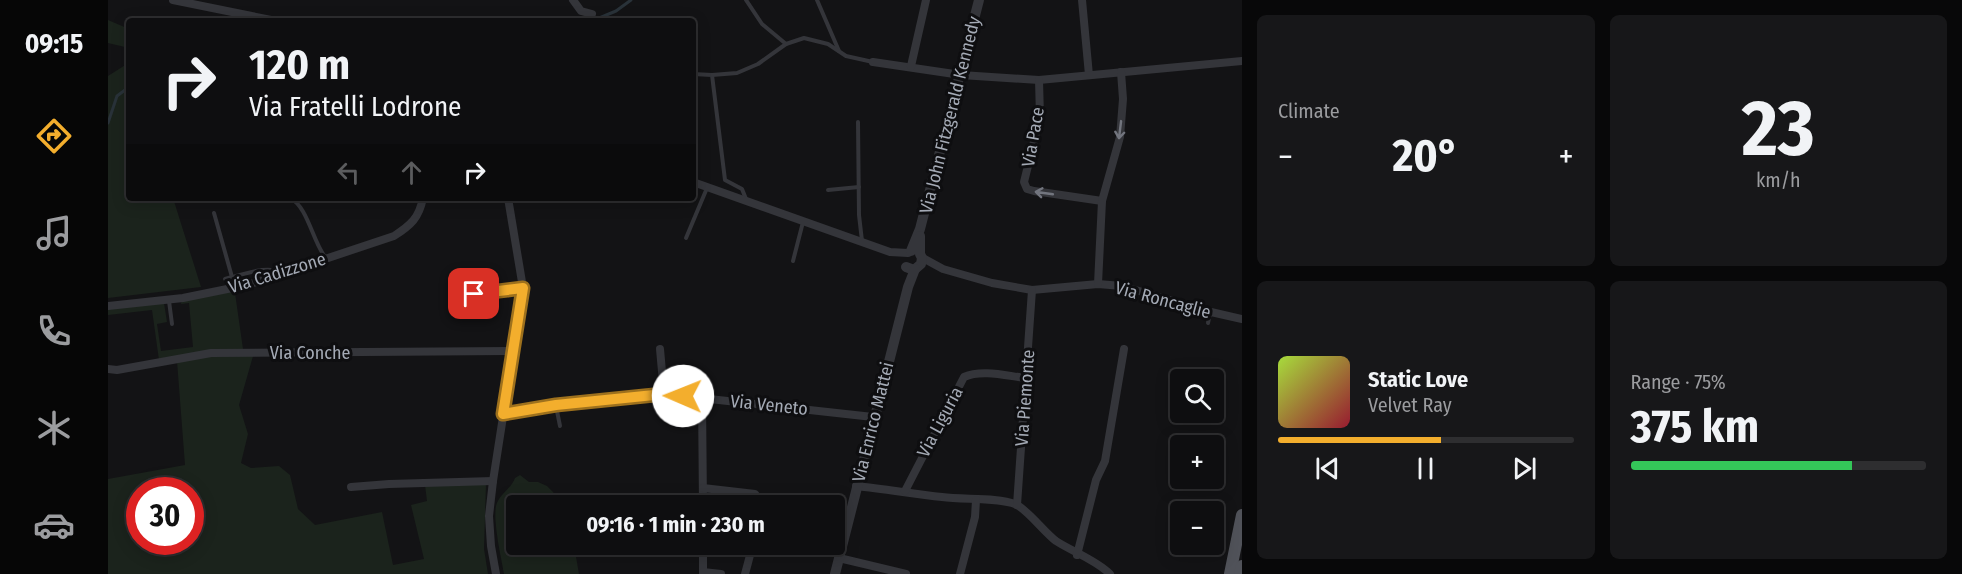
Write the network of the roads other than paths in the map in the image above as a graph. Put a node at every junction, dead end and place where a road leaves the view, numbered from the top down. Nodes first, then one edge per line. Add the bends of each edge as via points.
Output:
1 (173, 0) edge
2 (573, 0) edge
3 (746, 0) edge
4 (817, 0) edge
5 (926, 0) edge
6 (979, 0) edge
7 (1082, 0) edge
8 (592, 14) dead end
9 (233, 17) edge
10 (786, 44) junction
11 (839, 51) junction
12 (1242, 61) edge
13 (873, 62) joint
14 (911, 66) junction
15 (1121, 72) junction
16 (696, 74) edge
17 (712, 75) junction
18 (961, 75) junction
19 (1089, 75) junction
20 (1039, 80) junction
21 (858, 122) dead end
22 (696, 184) edge
23 (859, 187) junction
24 (707, 188) junction
25 (828, 190) dead end
26 (293, 201) edge
27 (421, 201) edge
28 (508, 201) edge
29 (747, 201) junction
30 (1102, 201) junction
31 (214, 213) dead end
32 (803, 221) junction
33 (686, 238) dead end
34 (862, 242) junction
35 (326, 258) junction
36 (913, 260) junction
37 (793, 261) dead end
38 (283, 272) junction
39 (232, 277) junction
40 (225, 279) dead end
41 (1098, 284) junction
42 (523, 288) junction
43 (1032, 290) junction
44 (474, 294) dead end
45 (168, 300) junction
46 (108, 306) edge
47 (1211, 312) junction
48 (1242, 319) edge
49 (1208, 323) dead end
50 (172, 324) dead end
51 (660, 349) dead end
52 (1124, 349) dead end
53 (514, 351) junction
54 (108, 369) edge
55 (1026, 378) junction
56 (664, 394) junction
57 (702, 398) junction
58 (556, 405) junction
59 (503, 414) junction
60 (873, 417) junction
61 (560, 426) dead end
62 (493, 481) junction
63 (856, 486) junction
64 (351, 488) dead end
65 (703, 488) junction
66 (905, 491) junction
67 (703, 495) edge
68 (756, 495) edge
69 (976, 500) junction
70 (1017, 505) junction
71 (1242, 515) edge
72 (703, 555) edge
73 (750, 555) edge
74 (1077, 555) junction
75 (839, 558) junction
76 (1242, 566) edge
77 (704, 573) edge
78 (496, 574) edge
79 (721, 574) edge
80 (745, 574) edge
81 (834, 574) edge
82 (906, 574) edge
83 (960, 574) edge
84 (1110, 574) edge
85 (1230, 574) edge
86 (1240, 574) edge

1 - 9 street
2 - 8 street via 581,11
3 - 10 lane via 762,24
4 - 11 lane
5 - 14 street
6 - 18 street, Via John Fitzgerald Kennedy
7 - 19 street
10 - 11 lane via 804,38
10 - 17 lane via 737,73
11 - 13 lane
12 - 15 street
13 - 14 street
14 - 18 street
15 - 19 street
15 -> 30 street via 1120,137
16 - 17 lane
17 - 29 lane via 725,180 742,189
18 - 20 street
18 - 36 street, Via John Fitzgerald Kennedy
19 - 20 street
30 -> 20 street, Via Pace via 1027,189 1024,182 1040,117
21 - 23 lane
22 - 24 street
23 - 25 lane
23 - 34 lane
24 - 29 street
24 - 33 lane
26 - 35 lane via 302,209
27 - 35 street, Via Cadizzone via 417,217 394,236
28 - 42 street
29 - 32 street
30 - 41 street
31 - 39 lane
32 - 34 street
32 - 37 lane
34 - 36 street
35 - 38 street, Via Cadizzone
36 - 43 street, Via Roncaglie
36 - 60 street, Via Enrico Mattei
38 - 39 lane via 257,270
38 - 45 street, Via Cadizzone via 247,285
39 - 40 lane
41 - 43 street, Via Roncaglie
41 - 47 street, Via Roncaglie via 1122,286
42 - 44 street
42 - 53 street
43 - 55 street, Via Piemonte
45 - 46 street, Via Cadizzone
45 - 50 lane
47 - 48 street, Via Roncaglie
47 - 49 lane
51 - 56 street
52 - 74 street via 1105,461 1094,480
53 - 54 street, Via Conche via 211,353
53 - 59 street
55 - 66 street, Via Liguria via 981,373 964,377
55 - 70 street, Via Piemonte
56 - 57 street, Via Veneto
56 - 58 street, Via Veneto
57 - 60 street, Via Veneto
57 - 65 street
58 - 59 street, Via Veneto
58 - 61 lane
59 - 62 street
60 - 63 street, Via Enrico Mattei
62 - 64 street
62 - 78 street via 489,516
63 - 66 street
63 - 75 street, Via Enrico Mattei
65 - 67 street
65 - 68 street
66 - 69 street
69 - 70 street
69 - 83 street
70 - 74 street
71 - 85 main road
72 - 77 street
73 - 80 street
74 - 84 street via 1090,559
75 - 81 street, Via Enrico Mattei
75 - 82 street
76 - 86 main road
77 - 79 street

